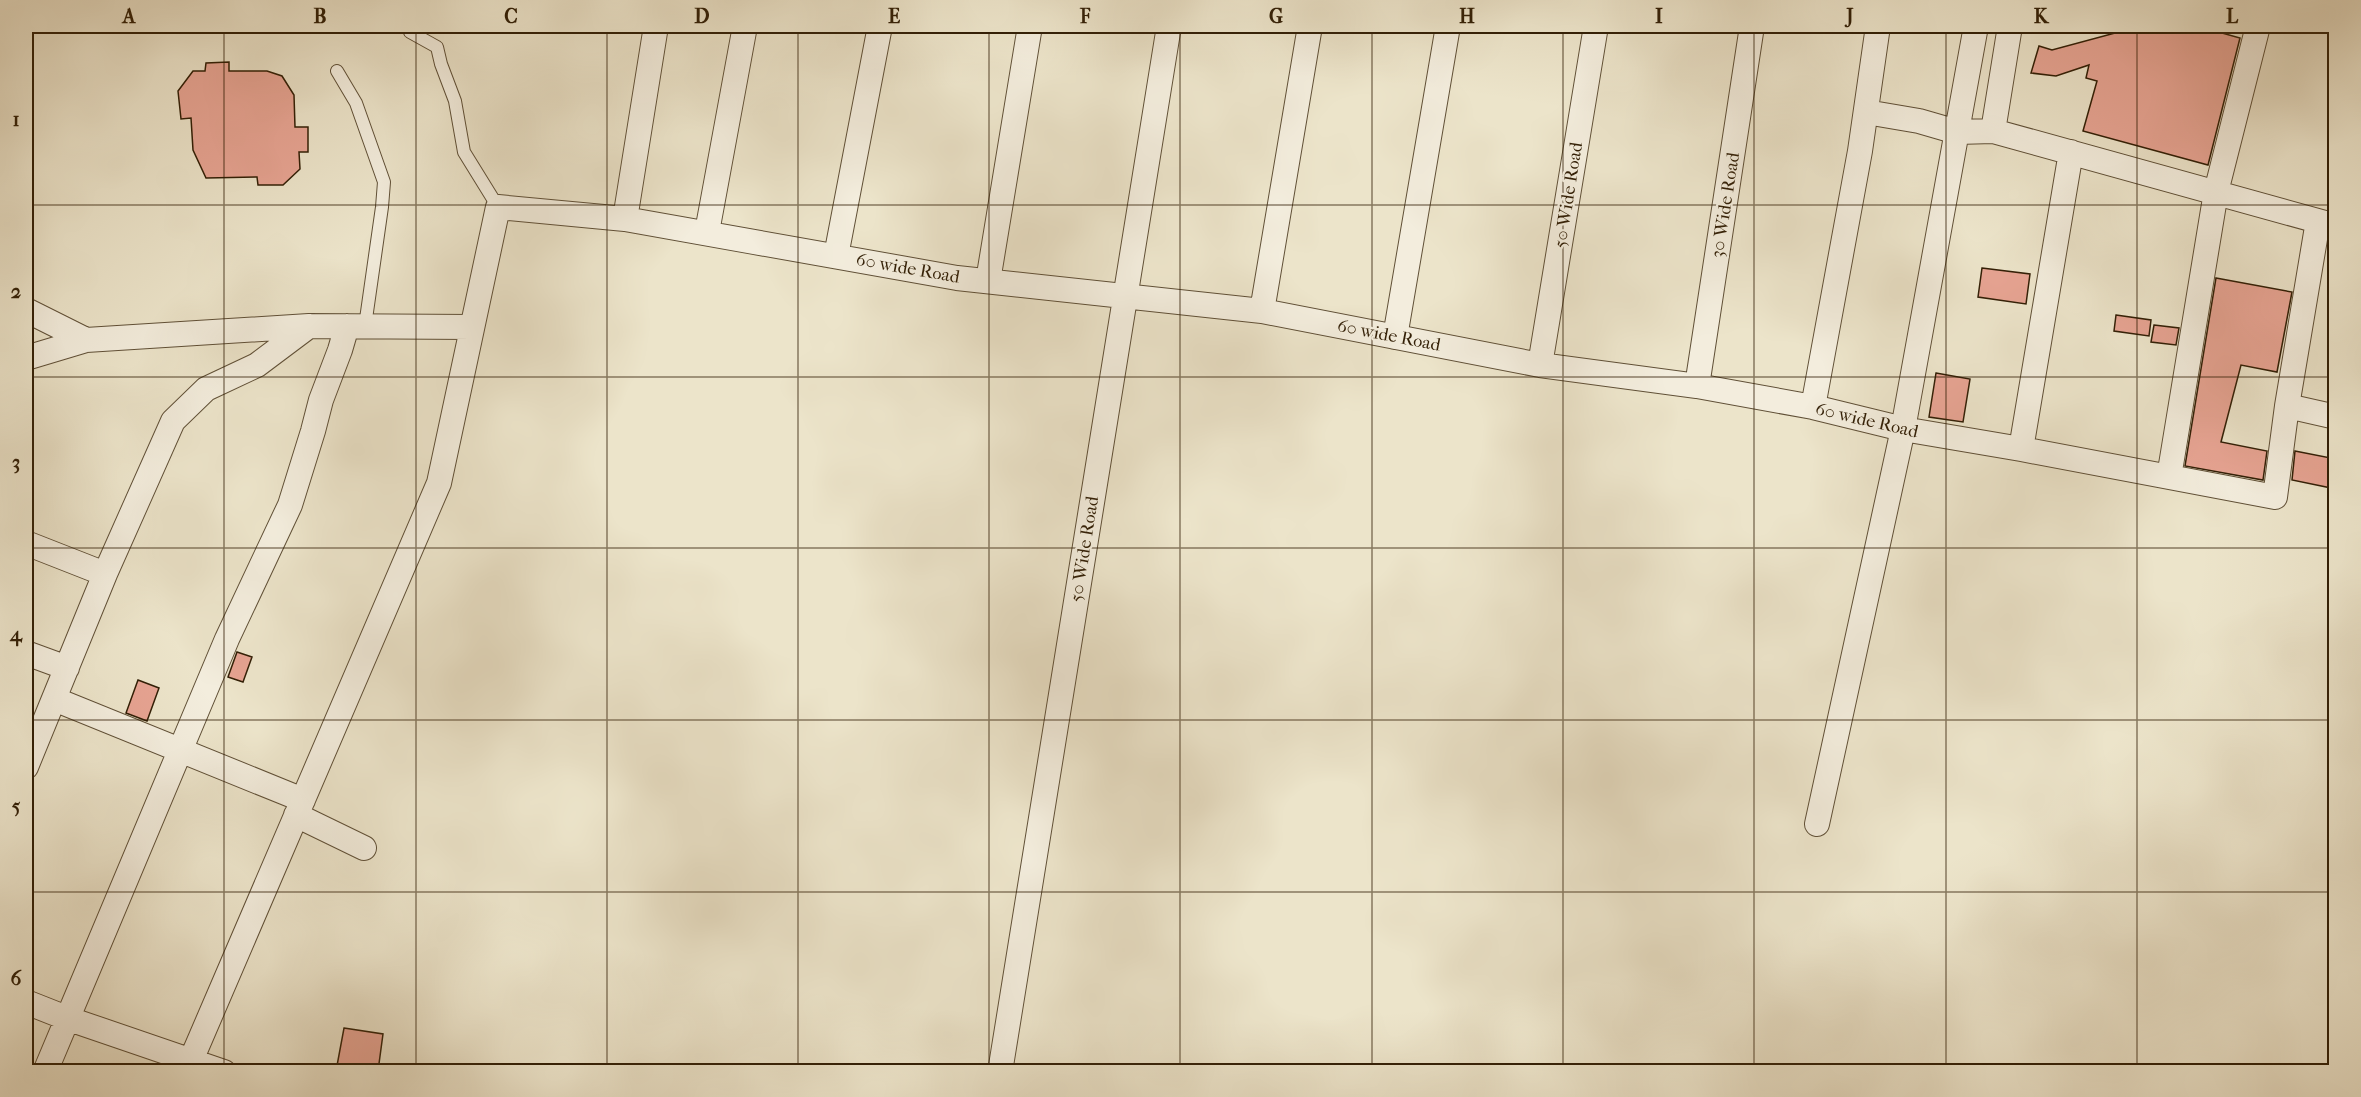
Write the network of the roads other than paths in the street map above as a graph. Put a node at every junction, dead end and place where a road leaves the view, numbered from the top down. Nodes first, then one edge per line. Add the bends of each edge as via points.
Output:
1 (656, 26) edge
2 (745, 26) edge
3 (880, 26) edge
4 (1030, 26) edge
5 (1169, 26) edge
6 (1310, 26) edge
7 (1448, 26) edge
8 (1596, 26) edge
9 (1752, 26) edge
10 (1878, 26) edge
11 (1976, 26) edge
12 (2010, 26) edge
13 (2258, 26) edge
14 (410, 33) dead end
15 (337, 70) dead end
16 (1866, 112) junction
17 (1993, 131) junction
18 (1958, 132) junction
19 (2071, 153) junction
20 (2216, 192) junction
21 (498, 207) junction
22 (625, 219) junction
23 (2327, 224) edge
24 (707, 232) junction
25 (836, 256) junction
26 (988, 281) junction
27 (1125, 295) junction
28 (26, 310) edge
29 (1263, 311) junction
30 (309, 326) junction
31 (356, 326) junction
32 (472, 327) junction
33 (1395, 337) junction
34 (86, 340) junction
35 (26, 357) edge
36 (1540, 365) junction
37 (1697, 386) junction
38 (2287, 406) junction
39 (1813, 407) junction
40 (2336, 417) edge
41 (1903, 429) junction
42 (2021, 449) junction
43 (2169, 477) junction
44 (26, 543) edge
45 (105, 574) junction
46 (26, 652) edge
47 (67, 668) junction
48 (54, 699) junction
49 (180, 749) junction
50 (26, 768) edge
51 (299, 807) junction
52 (1817, 824) dead end
53 (364, 848) dead end
54 (26, 1002) edge
55 (69, 1019) junction
56 (188, 1066) edge
57 (45, 1071) edge
58 (224, 1071) edge
59 (1000, 1071) edge

1 - 22 street
2 - 24 street
3 - 25 street
4 - 26 street
5 - 27 street, 50 Wide Road
6 - 29 street
7 - 33 street
8 - 36 street, 50 Wide Road
9 - 37 street, 30 Wide Road
10 - 16 street
11 - 18 street
12 - 17 street
13 - 20 street
14 - 21 lane via 437,47 455,101 464,153
15 - 31 lane via 356,103 384,182
16 - 18 street
16 - 39 street
17 - 18 street
17 - 19 street
18 - 41 street
19 - 20 street
19 - 42 street
20 - 23 street
20 - 43 street
21 - 22 street, 60 wide Road
21 - 32 street
22 - 24 street, 60 wide Road
23 - 38 street
24 - 25 street, 60 wide Road
25 - 26 street, 60 wide Road
26 - 27 street, 60 wide Road
27 - 29 street, 60 wide Road
27 - 59 street, 50 Wide Road
28 - 34 street
29 - 33 street, 60 wide Road
30 - 31 street
30 - 34 street
30 - 45 street via 257,365 206,390 172,421
31 - 32 street
31 - 49 street via 340,351 321,400 290,504
32 - 51 street via 439,483
33 - 36 street, 60 wide Road
34 - 35 street
36 - 37 street, 60 wide Road
37 - 39 street, 60 wide Road
38 - 40 street
38 - 43 street, 60 wide Road via 2275,497
39 - 41 street, 60 wide Road
41 - 42 street, 60 wide Road
41 - 52 street
42 - 43 street, 60 wide Road
44 - 45 street
45 - 47 street
46 - 47 street
47 - 48 street
48 - 49 street
48 - 50 street
49 - 51 street
49 - 55 street
51 - 53 street
51 - 56 street
54 - 55 street
55 - 56 street
55 - 57 street
56 - 58 street

